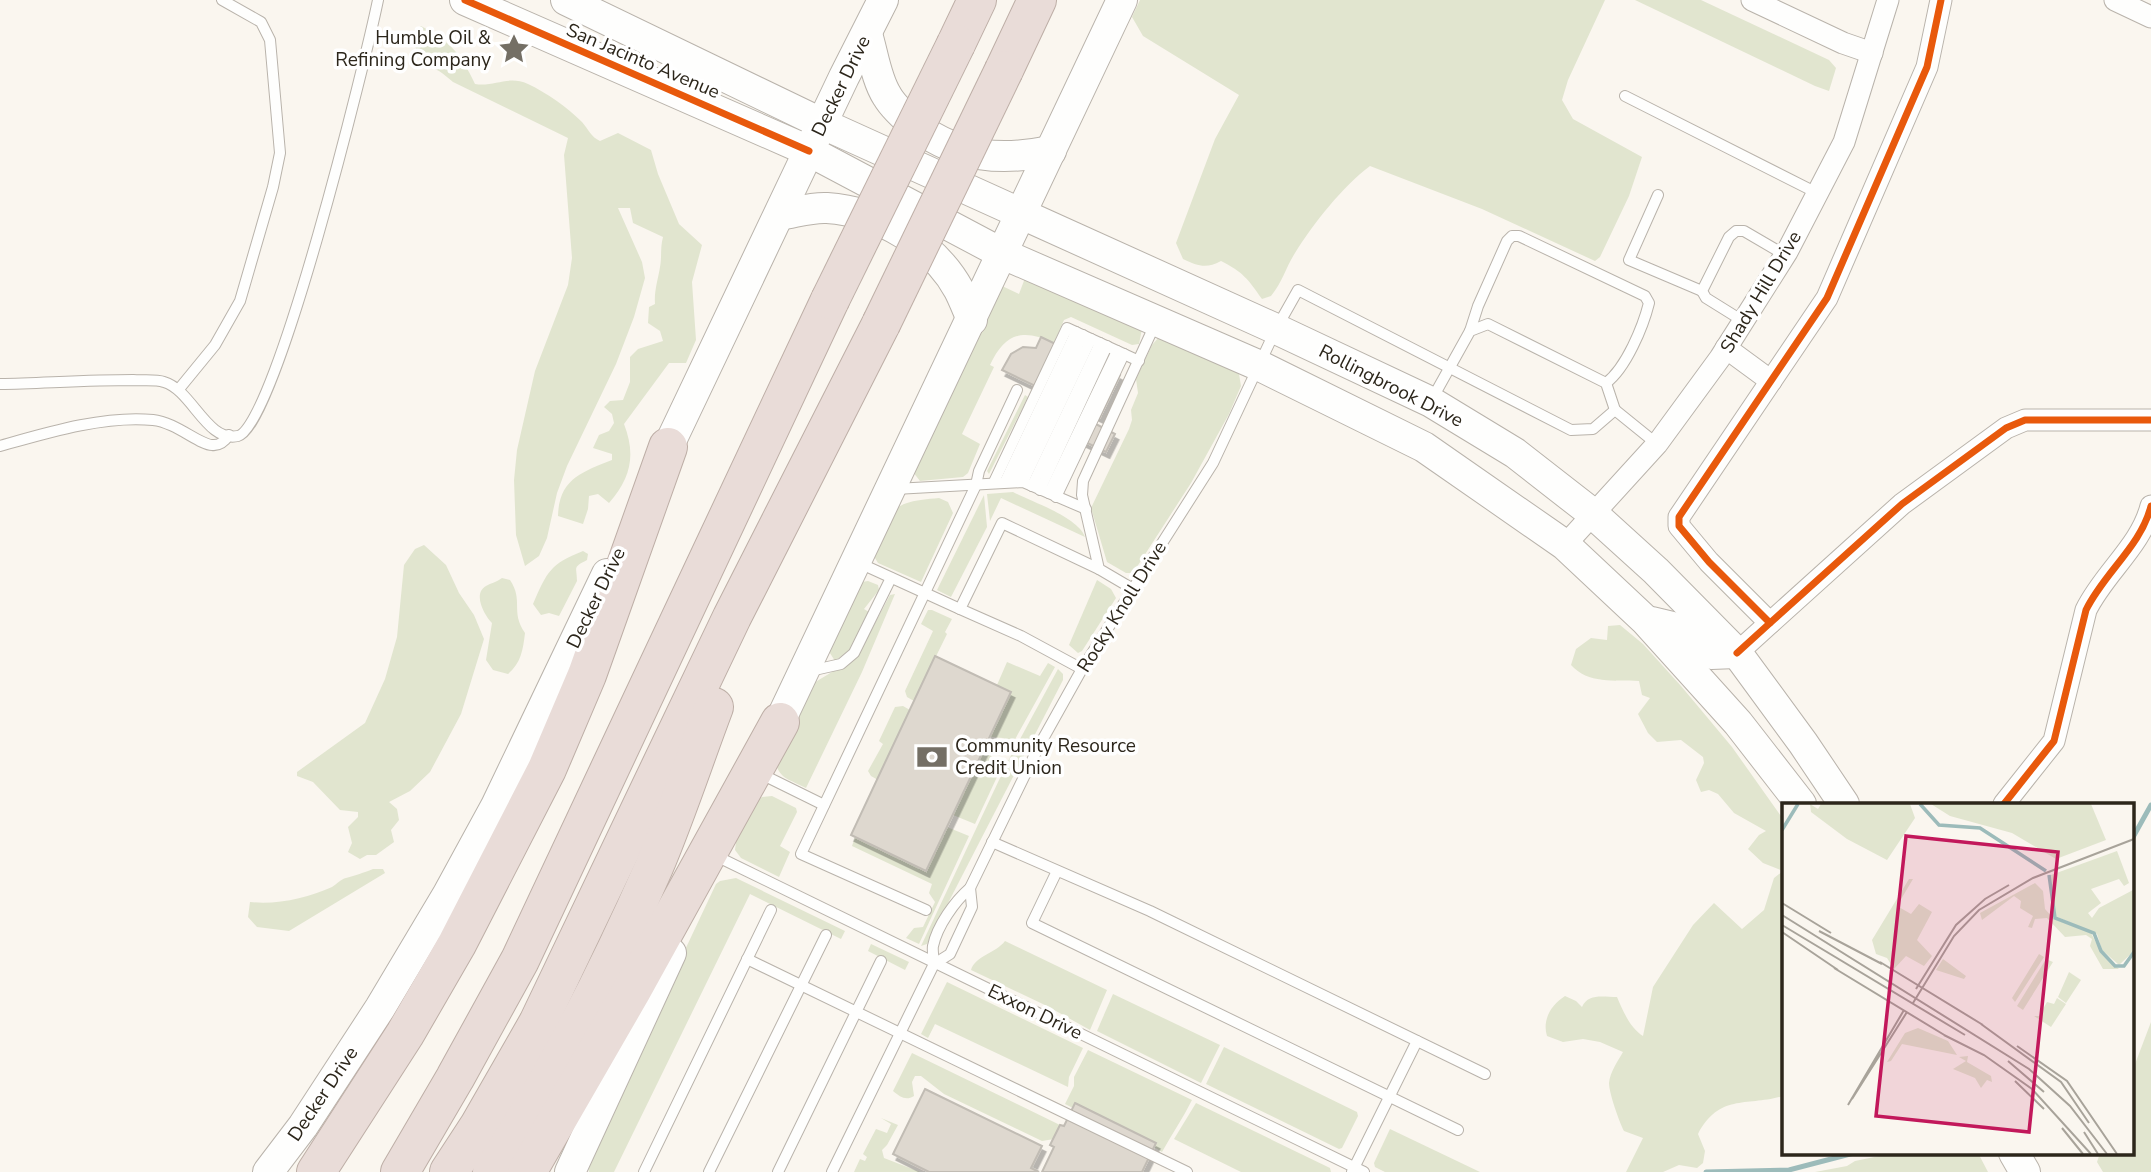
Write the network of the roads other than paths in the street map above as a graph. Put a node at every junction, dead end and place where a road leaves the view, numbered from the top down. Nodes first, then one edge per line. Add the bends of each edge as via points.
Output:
1 (222, 0) edge
2 (377, 0) edge
3 (465, 0) edge
4 (566, 0) edge
5 (883, 0) edge
6 (976, 0) edge
7 (1037, 0) edge
8 (1122, 0) edge
9 (1752, 0) edge
10 (1888, 0) edge
11 (1941, 0) edge
12 (2115, 0) edge
13 (2151, 17) edge
14 (867, 34) junction
15 (1872, 53) junction
16 (1625, 96) dead end
17 (823, 124) junction
18 (809, 151) junction
19 (1051, 151) junction
20 (1818, 194) junction
21 (1658, 195) dead end
22 (1022, 214) junction
23 (779, 215) junction
24 (1003, 254) junction
25 (1785, 255) junction
26 (1702, 290) junction
27 (972, 320) junction
28 (1743, 321) junction
29 (1156, 322) junction
30 (1276, 329) junction
31 (1470, 331) junction
32 (1100, 343) junction
33 (1727, 348) junction
34 (1139, 361) junction
35 (1260, 366) junction
36 (1449, 367) junction
37 (1771, 381) junction
38 (1606, 383) junction
39 (0, 384) edge
40 (178, 389) junction
41 (1017, 390) dead end
42 (1431, 402) junction
43 (1615, 410) junction
44 (2151, 419) edge
45 (229, 435) junction
46 (1657, 444) junction
47 (0, 446) edge
48 (668, 447) junction
49 (976, 485) junction
50 (1027, 487) junction
51 (891, 489) junction
52 (2151, 506) edge
53 (1086, 509) junction
54 (1592, 513) junction
55 (1565, 545) junction
56 (857, 562) junction
57 (1099, 569) junction
58 (891, 578) junction
59 (1133, 589) junction
60 (925, 594) junction
61 (960, 610) junction
62 (732, 617) junction
63 (1645, 620) junction
64 (1770, 623) junction
65 (1737, 653) junction
66 (1082, 669) junction
67 (804, 672) junction
68 (780, 722) junction
69 (756, 771) junction
70 (1800, 803) edge
71 (1843, 803) edge
72 (2005, 803) edge
73 (824, 805) junction
74 (992, 842) junction
75 (716, 856) junction
76 (1057, 871) junction
77 (970, 888) junction
78 (771, 910) dead end
79 (926, 910) dead end
80 (826, 935) dead end
81 (747, 959) junction
82 (520, 960) junction
83 (881, 961) dead end
84 (934, 964) junction
85 (802, 985) junction
86 (856, 1012) junction
87 (900, 1034) junction
88 (1417, 1041) junction
89 (1485, 1074) dead end
90 (1390, 1096) junction
91 (1458, 1130) dead end
92 (2015, 1154) edge
93 (1357, 1170) edge
94 (268, 1172) edge
95 (316, 1172) edge
96 (374, 1172) edge
97 (400, 1172) edge
98 (449, 1172) edge
99 (492, 1172) edge
100 (527, 1172) edge
101 (570, 1172) edge
102 (644, 1172) edge
103 (709, 1172) edge
104 (778, 1172) edge
105 (832, 1172) edge
106 (1187, 1172) edge
107 (2025, 1172) edge

1 - 40 lane via 261,22 270,40 280,153 240,301 215,345
2 - 45 lane via 299,303 252,424 245,432
3 - 18 main road, San Jacinto Avenue
4 - 17 main road, San Jacinto Avenue
5 - 14 main road, Decker Drive
6 - 82 highway, bridge
7 - 62 highway, bridge via 881,324
8 - 19 main road
9 - 15 street
10 - 15 street, Shady Hill Drive
11 - 37 street via 1927,67 1829,293
12 - 13 street
14 - 17 main road, Decker Drive
14 - 19 main road via 886,96 932,137 990,157
15 - 20 street, Shady Hill Drive via 1844,142
16 - 20 lane
17 - 18 main road, Decker Drive
17 - 22 main road, Rollingbrook Drive
18 - 23 main road, Decker Drive
18 - 24 main road, Rollingbrook Drive
19 - 22 main road
20 - 25 street, Shady Hill Drive
21 - 26 lane via 1629,260
22 - 24 main road
22 - 30 main road, Rollingbrook Drive
23 - 27 main road via 824,208 881,221 928,251 959,289
23 - 48 main road, Decker Drive
24 - 27 main road
24 - 29 main road, Rollingbrook Drive
25 - 26 lane via 1744,231 1736,231
25 - 28 street, Shady Hill Drive
26 - 28 lane via 1706,298
27 - 51 main road
28 - 33 street, Shady Hill Drive
29 - 34 lane
29 - 35 main road, Rollingbrook Drive
30 - 35 lane, Rocky Knoll Drive
30 - 36 lane, Rocky Knoll Drive via 1298,290
30 - 42 main road, Rollingbrook Drive
31 - 36 lane
31 - 38 lane via 1488,324
31 - 38 lane via 1507,241 1519,236 1644,296 1649,303 1618,374
32 - 34 lane
32 - 50 lane
32 - 50 lane
32 - 50 lane
32 - 50 lane
33 - 37 street
33 - 46 street, Shady Hill Drive
34 - 53 lane via 1083,481
35 - 55 main road, Rollingbrook Drive via 1424,447
35 - 59 lane, Rocky Knoll Drive via 1213,463
36 - 42 lane
36 - 43 lane via 1571,430 1593,429
37 - 64 street via 1679,517 1679,526 1709,562
38 - 43 lane
39 - 40 lane via 163,381
40 - 45 lane via 218,433
41 - 49 lane
42 - 54 main road, Rollingbrook Drive via 1515,453
43 - 46 lane
44 - 64 street via 2025,420 2006,428 1902,504
45 - 47 lane via 215,446 165,422 106,422
46 - 54 street, Shady Hill Drive
48 - 94 main road, Decker Drive via 496,806 448,894 380,1009
48 - 95 highway via 587,675 547,769 457,944
49 - 50 lane
49 - 51 lane
49 - 60 lane
50 - 53 lane
51 - 56 main road
52 - 72 street via 2144,528 2086,610 2054,741
53 - 57 lane
54 - 55 street, Shady Hill Drive
54 - 65 main road, Rollingbrook Drive
55 - 63 main road, Rollingbrook Drive
56 - 58 lane
56 - 67 main road
57 - 59 lane
57 - 61 lane via 1002,523
58 - 60 lane
58 - 67 lane via 854,653 841,664
59 - 66 lane, Rocky Knoll Drive
60 - 61 lane
60 - 73 lane
61 - 66 lane
62 - 98 highway via 538,1023
62 - 99 highway via 726,675 654,866 588,1006
63 - 65 main road via 1677,628 1711,654
63 - 70 main road, Rollingbrook Drive via 1738,723
64 - 65 street
65 - 71 main road, Rollingbrook Drive
66 - 74 lane, Rocky Knoll Drive
67 - 68 main road
68 - 69 main road
68 - 100 highway
69 - 73 lane
69 - 75 main road
73 - 79 lane via 801,854
74 - 76 lane
74 - 77 lane, Rocky Knoll Drive
75 - 84 lane, Exxon Drive
75 - 101 main road
76 - 88 lane via 1150,911
76 - 90 lane via 1032,923
77 - 84 lane, Rocky Knoll Drive via 955,901 945,920 933,947
77 - 84 lane, Rocky Knoll Drive via 972,906 950,954
78 - 81 lane
80 - 85 lane
81 - 85 lane
81 - 102 lane
82 - 96 highway via 426,1105
82 - 97 highway
83 - 86 lane
84 - 87 lane
84 - 93 lane, Exxon Drive
85 - 86 lane
85 - 103 lane
86 - 87 lane
86 - 104 lane
87 - 105 lane
87 - 106 lane
88 - 89 lane
88 - 90 lane
90 - 91 lane
90 - 93 lane
92 - 107 main road

